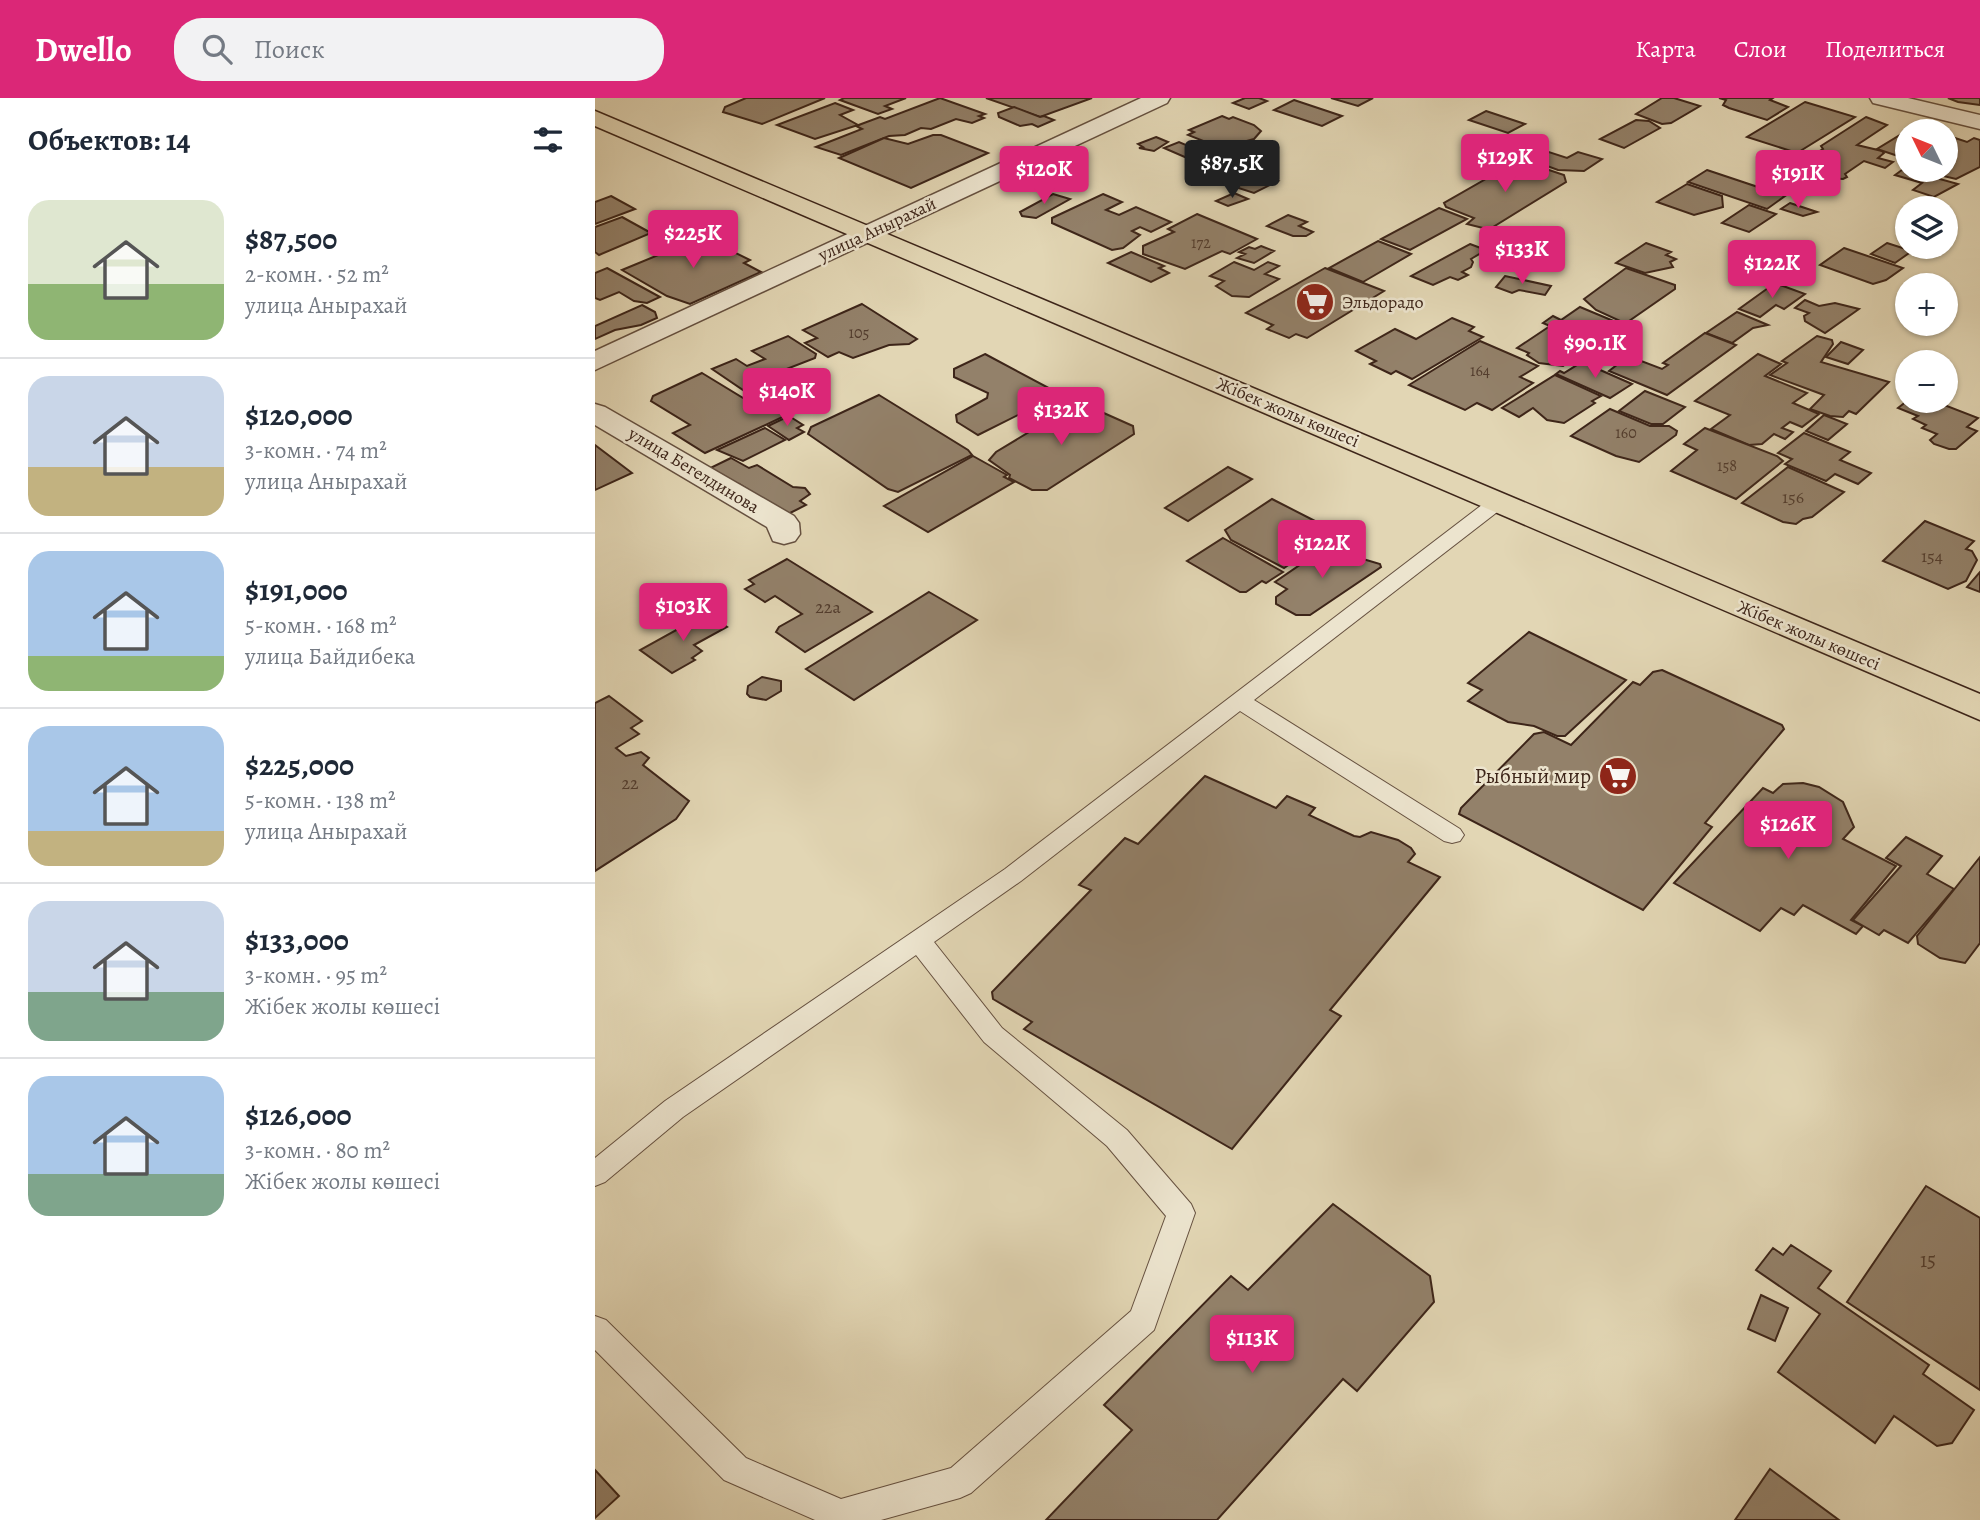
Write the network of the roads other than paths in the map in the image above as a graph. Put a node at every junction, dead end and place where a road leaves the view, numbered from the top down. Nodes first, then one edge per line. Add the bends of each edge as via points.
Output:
1 (1159, 98) edge
2 (1881, 98) edge
3 (595, 118) edge
4 (1980, 122) edge
5 (869, 233) junction
6 (595, 362) edge
7 (595, 412) edge
8 (1498, 502) junction
9 (784, 534) dead end
10 (1238, 699) junction
11 (1980, 708) edge
12 (1452, 835) dead end
13 (919, 941) junction
14 (595, 1174) edge
15 (595, 1330) edge

1 - 5 street, улица Анырахай
2 - 4 street
3 - 5 highway, Жібек жолы көшесі
5 - 6 street, улица Анырахай
5 - 8 highway, Жібек жолы көшесі
7 - 9 street, улица Бегелдинова via 783,523
8 - 10 lane
8 - 11 highway, Жібек жолы көшесі
10 - 12 lane
10 - 13 lane via 1013,875
13 - 14 lane via 674,1109
13 - 15 lane via 993,1035 1118,1139 1181,1213 1143,1320 960,1482 841,1515 735,1469

